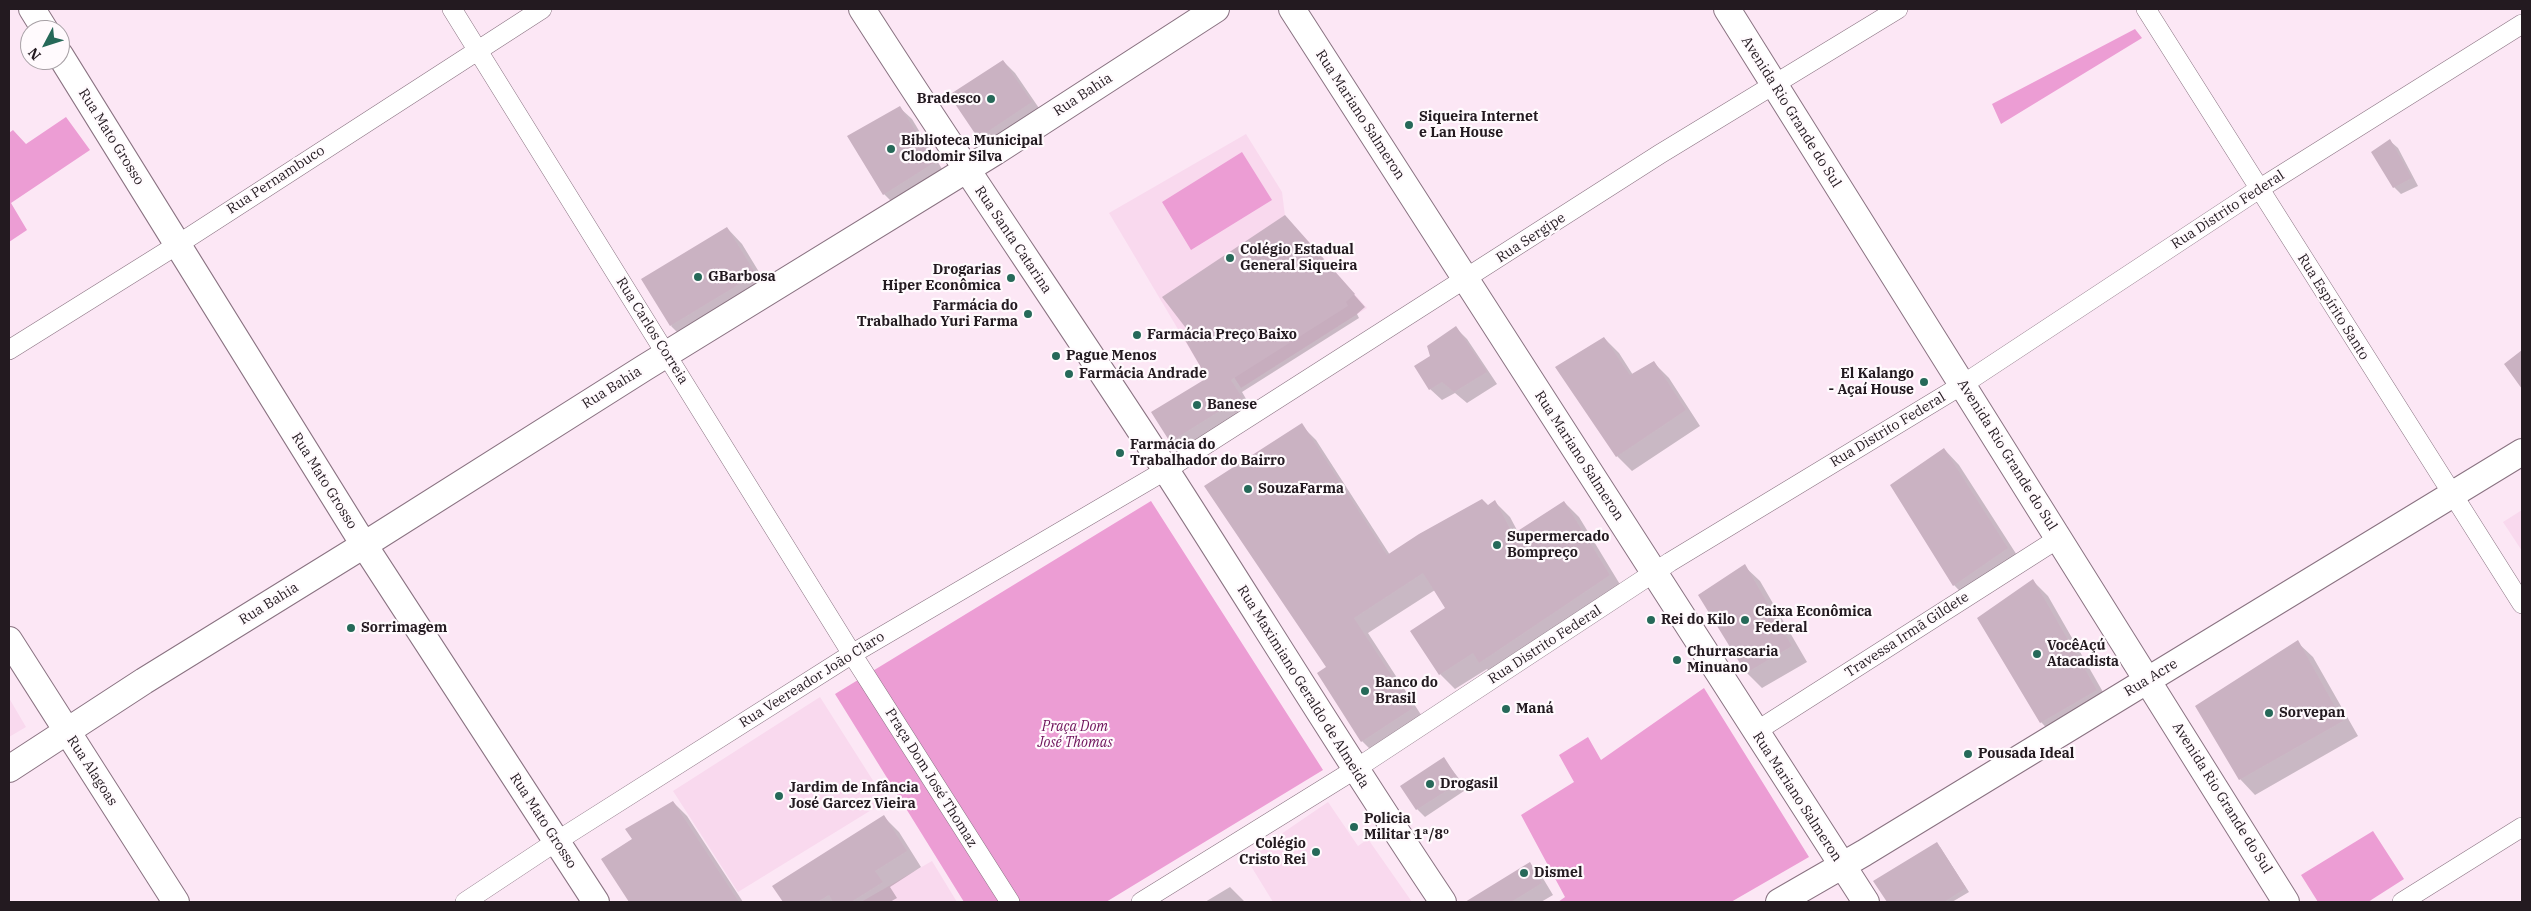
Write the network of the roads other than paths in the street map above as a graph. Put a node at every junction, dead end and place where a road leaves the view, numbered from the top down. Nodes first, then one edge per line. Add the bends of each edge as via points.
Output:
1 (32, 9) edge
2 (452, 9) edge
3 (542, 9) edge
4 (862, 9) edge
5 (1216, 9) edge
6 (1292, 9) edge
7 (1727, 9) edge
8 (1898, 9) edge
9 (2146, 9) edge
10 (39, 20) edge
11 (2522, 24) edge
12 (478, 48) junction
13 (69, 70) edge
14 (1774, 85) junction
15 (966, 170) junction
16 (2259, 189) junction
17 (177, 245) junction
18 (1467, 280) junction
19 (9, 350) edge
20 (666, 354) junction
21 (1962, 385) junction
22 (2522, 452) edge
23 (1166, 470) junction
24 (2452, 495) junction
25 (2059, 538) junction
26 (364, 546) junction
27 (1654, 573) junction
28 (2522, 604) edge
29 (9, 640) edge
30 (852, 654) junction
31 (2147, 681) junction
32 (1755, 732) junction
33 (67, 733) junction
34 (9, 769) edge
35 (1354, 770) junction
36 (2522, 827) edge
37 (557, 841) junction
38 (1842, 866) junction
39 (171, 901) edge
40 (465, 902) edge
41 (596, 902) edge
42 (1010, 902) edge
43 (1141, 902) edge
44 (1443, 902) edge
45 (1778, 902) edge
46 (1866, 902) edge
47 (2286, 902) edge
48 (2402, 902) edge

1 - 10 main road
2 - 12 street, Rua Carlos Correia
3 - 12 street, Rua Pernambuco
4 - 15 main road, Rua Santa Catarina
5 - 15 main road, Rua Bahia
6 - 18 main road, Rua Mariano Salmeron
7 - 14 main road, Avenida Rio Grande do Sul
8 - 14 street, Rua Sergipe
9 - 16 street, Rua Espírito Santo
11 - 16 street, Rua Distrito Federal
12 - 17 street, Rua Pernambuco
12 - 20 street, Rua Carlos Correia
13 - 17 main road, Rua Mato Grosso
14 - 18 street, Rua Sergipe via 1660,154
14 - 21 main road, Avenida Rio Grande do Sul
15 - 20 main road, Rua Bahia
15 - 23 main road, Rua Santa Catarina
16 - 21 street, Rua Distrito Federal
16 - 24 street, Rua Espírito Santo
17 - 19 street, Rua Pernambuco
17 - 26 main road, Rua Mato Grosso
18 - 23 street, Rua Sergipe
18 - 27 main road, Rua Mariano Salmeron
20 - 26 main road, Rua Bahia
20 - 30 street, Rua Carlos Correia
21 - 25 main road, Avenida Rio Grande do Sul
21 - 27 street, Rua Distrito Federal
22 - 24 main road, Rua Acre
23 - 30 street, Rua Veereador João Claro
23 - 35 main road, Rua Maximiano Geraldo de Almeida
24 - 28 street, Rua Espírito Santo
24 - 31 main road, Rua Acre
25 - 31 main road, Avenida Rio Grande do Sul
25 - 32 street, Travessa Irmã Gildete
26 - 33 main road, Rua Bahia via 144,681
26 - 37 main road, Rua Mato Grosso
27 - 32 main road, Rua Mariano Salmeron
27 - 35 street, Rua Distrito Federal
29 - 33 main road, Rua Alagoas
30 - 37 street, Rua Veereador João Claro
30 - 42 street, Praça Dom José Thomaz
31 - 38 main road, Rua Acre
31 - 47 main road, Avenida Rio Grande do Sul
32 - 38 main road, Rua Mariano Salmeron
33 - 34 main road, Rua Bahia
33 - 39 main road, Rua Alagoas
35 - 43 street, Rua Distrito Federal
35 - 44 main road, Rua Maximiano Geraldo de Almeida
36 - 48 street
37 - 40 street, Rua Veereador João Claro
37 - 41 main road, Rua Mato Grosso
38 - 45 main road, Rua Acre
38 - 46 main road, Rua Mariano Salmeron

